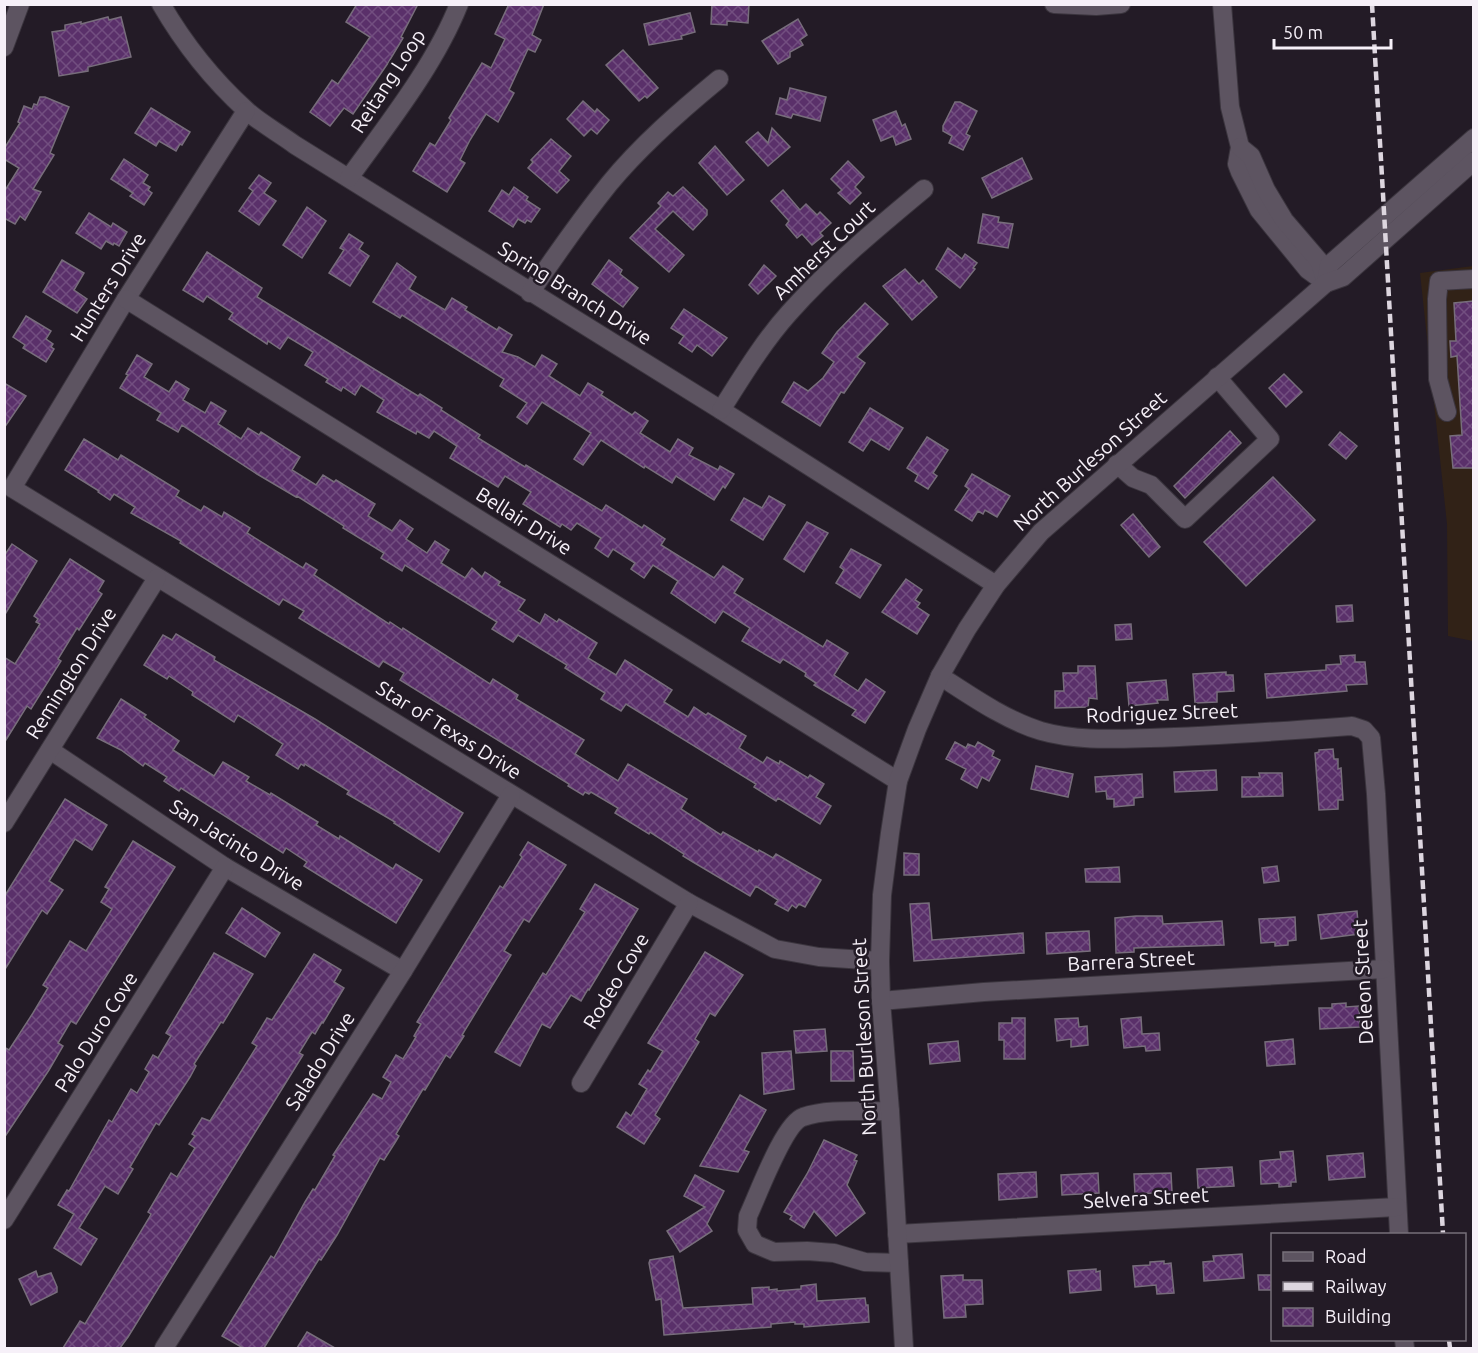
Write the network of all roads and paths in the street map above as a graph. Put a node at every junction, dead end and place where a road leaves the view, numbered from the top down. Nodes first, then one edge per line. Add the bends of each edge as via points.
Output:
1 (20, 4) edge
2 (161, 4) edge
3 (459, 4) edge
4 (1054, 4) edge
5 (1121, 4) edge
6 (1222, 4) edge
7 (4, 46) edge
8 (719, 79) dead end
9 (246, 111) junction
10 (1473, 138) edge
11 (1473, 161) edge
12 (349, 178) junction
13 (924, 189) dead end
14 (1473, 279) edge
15 (1326, 283) junction
16 (530, 293) junction
17 (126, 299) junction
18 (1217, 377) junction
19 (721, 410) junction
20 (1447, 412) dead end
21 (1117, 464) junction
22 (12, 488) joint
23 (157, 578) junction
24 (996, 585) junction
25 (940, 676) junction
26 (1364, 730) joint
27 (50, 750) junction
28 (898, 781) junction
29 (511, 795) junction
30 (4, 823) edge
31 (225, 867) junction
32 (689, 903) junction
33 (880, 961) junction
34 (1384, 969) junction
35 (403, 971) junction
36 (881, 1001) junction
37 (581, 1083) dead end
38 (890, 1111) junction
39 (1398, 1207) junction
40 (4, 1220) edge
41 (1399, 1233) edge
42 (897, 1234) junction
43 (899, 1263) junction
44 (168, 1347) edge
45 (904, 1348) edge

1 - 7 street
2 - 9 street, Spring Branch Drive via 205,66
3 - 12 street, Reitang Loop via 433,56
4 - 5 street
6 - 15 street via 1230,107 1240,147 1237,164 1259,210 1308,270
8 - 16 street via 610,183
9 - 12 street, Spring Branch Drive
9 - 17 street, Hunters Drive
10 - 15 street, North Burleson Street via 1329,265
11 - 15 street, North Burleson Street via 1343,277
12 - 16 street, Spring Branch Drive
13 - 19 street, Amherst Court via 844,256 788,315
14 - 20 street via 1439,281 1438,379
15 - 18 street, North Burleson Street
16 - 19 street, Spring Branch Drive
17 - 22 street, Hunters Drive
17 - 28 street, Bellair Drive
18 - 21 street, North Burleson Street
18 - 21 street via 1270,439 1185,519 1151,485 1133,478
19 - 24 street, Spring Branch Drive
21 - 24 street, North Burleson Street via 1041,532
22 - 23 street, Star of Texas Drive
23 - 27 street, Remington Drive
23 - 29 street, Star of Texas Drive
24 - 25 street, North Burleson Street
25 - 26 street, Rodriguez Street via 1017,722 1063,736 1097,740 1352,726
25 - 28 street, North Burleson Street
26 - 34 street, Deleon Street via 1371,738 1376,794
27 - 30 street, Remington Drive
27 - 31 street, San Jacinto Drive
28 - 33 street, North Burleson Street via 882,895
29 - 32 street, Star of Texas Drive
29 - 35 street, Salado Drive
31 - 35 street, San Jacinto Drive
31 - 40 street, Palo Duro Cove
32 - 33 street, Star of Texas Drive via 775,949
32 - 37 street, Rodeo Cove
33 - 36 street, North Burleson Street
34 - 36 street, Barrera Street
34 - 39 street, Deleon Street
35 - 44 street, Salado Drive
36 - 38 street, North Burleson Street
38 - 42 street, North Burleson Street
38 - 43 street via 800,1117 786,1132 748,1216 747,1230 755,1244 774,1252 834,1253 865,1262
39 - 41 street, Deleon Street
39 - 42 street, Selvera Street
42 - 43 street, North Burleson Street
43 - 45 street, North Burleson Street

